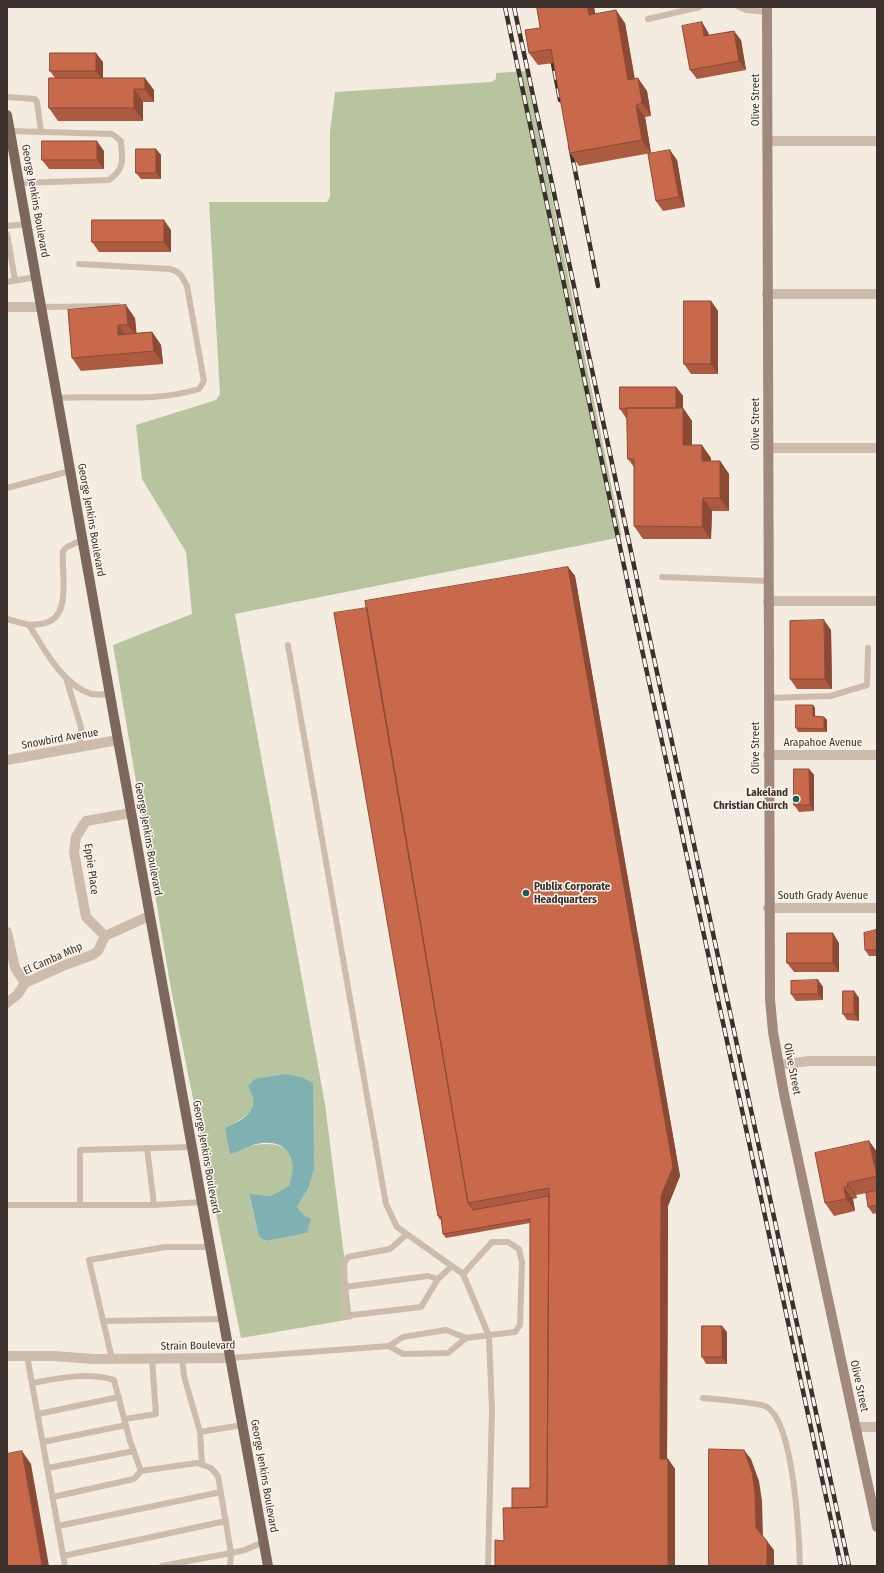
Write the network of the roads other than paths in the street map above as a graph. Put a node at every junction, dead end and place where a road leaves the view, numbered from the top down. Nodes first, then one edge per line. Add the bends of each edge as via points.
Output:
1 (700, 7) edge
2 (739, 7) edge
3 (767, 10) edge
4 (648, 19) dead end
5 (7, 97) edge
6 (7, 115) edge
7 (10, 131) junction
8 (41, 132) junction
9 (768, 141) junction
10 (877, 141) edge
11 (19, 183) junction
12 (27, 224) junction
13 (7, 226) edge
14 (7, 234) edge
15 (8, 246) edge
16 (9, 260) edge
17 (79, 264) dead end
18 (36, 276) junction
19 (15, 280) junction
20 (7, 282) edge
21 (767, 294) junction
22 (877, 294) edge
23 (126, 306) edge
24 (7, 307) edge
25 (42, 307) junction
26 (58, 398) junction
27 (768, 448) junction
28 (877, 448) edge
29 (70, 471) junction
30 (7, 488) edge
31 (82, 540) junction
32 (662, 577) dead end
33 (768, 581) junction
34 (768, 601) junction
35 (877, 601) edge
36 (7, 619) edge
37 (29, 625) junction
38 (288, 646) dead end
39 (868, 648) dead end
40 (66, 676) junction
41 (110, 694) junction
42 (768, 698) junction
43 (118, 740) junction
44 (80, 747) junction
45 (768, 755) junction
46 (877, 755) edge
47 (7, 760) edge
48 (131, 813) junction
49 (768, 908) junction
50 (877, 908) edge
51 (149, 916) junction
52 (7, 932) edge
53 (105, 936) junction
54 (25, 983) junction
55 (7, 1003) edge
56 (877, 1062) edge
57 (779, 1065) junction
58 (147, 1148) junction
59 (192, 1148) junction
60 (202, 1202) junction
61 (7, 1205) edge
62 (80, 1205) junction
63 (154, 1205) junction
64 (407, 1234) junction
65 (210, 1247) junction
66 (452, 1266) junction
67 (463, 1274) junction
68 (438, 1280) junction
69 (345, 1287) junction
70 (223, 1319) junction
71 (103, 1321) junction
72 (489, 1336) junction
73 (466, 1338) junction
74 (389, 1346) junction
75 (7, 1356) edge
76 (27, 1356) junction
77 (182, 1358) junction
78 (230, 1358) junction
79 (112, 1359) junction
80 (152, 1359) junction
81 (32, 1383) junction
82 (119, 1397) junction
83 (703, 1398) dead end
84 (38, 1414) junction
85 (125, 1422) junction
86 (242, 1425) junction
87 (855, 1427) junction
88 (877, 1427) edge
89 (200, 1432) junction
90 (43, 1442) junction
91 (134, 1451) junction
92 (202, 1464) junction
93 (48, 1468) junction
94 (141, 1471) junction
95 (220, 1492) junction
96 (53, 1497) junction
97 (226, 1521) junction
98 (58, 1526) junction
99 (877, 1527) edge
100 (263, 1542) junction
101 (231, 1553) junction
102 (63, 1556) junction
103 (65, 1566) edge
104 (162, 1566) edge
105 (230, 1566) edge
106 (268, 1566) edge
107 (488, 1566) edge
108 (800, 1566) edge

1 - 4 lane
2 - 3 lane via 746,10
3 - 9 main road, Olive Street
5 - 8 lane via 35,99
6 - 7 main road, George Jenkins Boulevard
7 - 8 lane
7 - 11 main road, George Jenkins Boulevard
8 - 11 lane via 112,134 121,141 122,165 118,174 109,180
9 - 10 street
9 - 21 main road, Olive Street
11 - 12 main road, George Jenkins Boulevard
12 - 13 lane
12 - 18 main road, George Jenkins Boulevard
14 - 15 lane
15 - 16 lane
16 - 19 lane
17 - 26 lane via 170,269 182,276 204,381 199,389 178,394 132,398
18 - 19 lane
18 - 25 main road, George Jenkins Boulevard
19 - 20 lane
21 - 22 street
21 - 27 main road, Olive Street
23 - 25 lane
24 - 25 street
25 - 26 main road, George Jenkins Boulevard
26 - 29 main road, George Jenkins Boulevard
27 - 28 street
27 - 33 main road, Olive Street
29 - 30 lane
29 - 31 main road, George Jenkins Boulevard
31 - 37 lane via 63,551 64,592 58,616 51,621
31 - 41 main road, George Jenkins Boulevard
32 - 33 lane
33 - 34 main road, Olive Street
34 - 35 street
34 - 42 main road, Olive Street
36 - 37 lane
37 - 40 lane via 49,656
38 - 64 lane via 386,1204 397,1227
39 - 42 lane via 867,685 830,696
40 - 41 lane via 80,689 93,694
40 - 44 lane via 81,727
41 - 43 main road, George Jenkins Boulevard
42 - 45 main road, Olive Street
43 - 44 street, Snowbird Avenue
43 - 48 main road, George Jenkins Boulevard
44 - 47 street, Snowbird Avenue
45 - 46 street, Arapahoe Avenue
45 - 49 main road, Olive Street
48 - 51 main road, George Jenkins Boulevard
48 - 53 street, Eppie Place via 86,821 79,830 74,844 86,917
49 - 50 street, South Grady Avenue
49 - 57 main road, Olive Street via 770,1000
51 - 53 street
51 - 59 main road, George Jenkins Boulevard
52 - 54 street via 15,968
53 - 54 street, El Camba Mhp via 98,951 92,955 65,964
54 - 55 street, El Camba Mhp via 18,994
56 - 57 street via 809,1062
57 - 87 main road, Olive Street
58 - 59 lane
58 - 62 lane via 80,1150
58 - 63 lane
59 - 60 main road, George Jenkins Boulevard
60 - 63 lane
60 - 65 main road, George Jenkins Boulevard
61 - 62 lane
62 - 63 lane
64 - 66 lane
64 - 69 lane via 390,1249 348,1257 344,1263
65 - 70 main road, George Jenkins Boulevard
65 - 71 lane via 165,1247 89,1260
66 - 67 lane
66 - 68 lane
67 - 72 lane
67 - 72 lane, Strain Boulevard via 492,1242 508,1242 519,1249 522,1262 520,1324 515,1332
68 - 69 lane via 428,1276
68 - 69 lane via 422,1307 344,1316
70 - 71 lane
70 - 78 main road, George Jenkins Boulevard
71 - 79 lane
72 - 73 lane, Strain Boulevard
72 - 107 lane via 492,1410
73 - 74 lane, Strain Boulevard via 446,1330 403,1337
73 - 74 lane, Strain Boulevard via 448,1353 403,1354
74 - 78 lane, Strain Boulevard
75 - 76 street, Strain Boulevard
76 - 79 street, Strain Boulevard
76 - 81 lane
77 - 78 street, Strain Boulevard
77 - 80 street, Strain Boulevard
77 - 89 lane via 184,1376
78 - 86 main road, George Jenkins Boulevard
79 - 80 street, Strain Boulevard
80 - 85 lane via 156,1414
81 - 82 lane via 75,1376 100,1376 114,1380
81 - 84 lane
82 - 84 lane
82 - 85 lane
83 - 108 lane via 766,1406 777,1416 786,1444 797,1503
84 - 90 lane
85 - 90 lane
85 - 91 lane
86 - 89 lane
86 - 100 main road, George Jenkins Boulevard
87 - 88 street
87 - 99 main road, Olive Street
89 - 92 lane
90 - 93 lane
91 - 93 lane
91 - 94 lane
92 - 94 lane
92 - 95 lane via 212,1468 218,1476
93 - 96 lane
94 - 96 lane via 134,1479
95 - 97 lane
95 - 98 lane
96 - 98 lane
97 - 101 lane
97 - 102 lane
98 - 102 lane
100 - 101 lane
100 - 106 main road, George Jenkins Boulevard
101 - 104 lane
101 - 105 lane
102 - 103 lane

